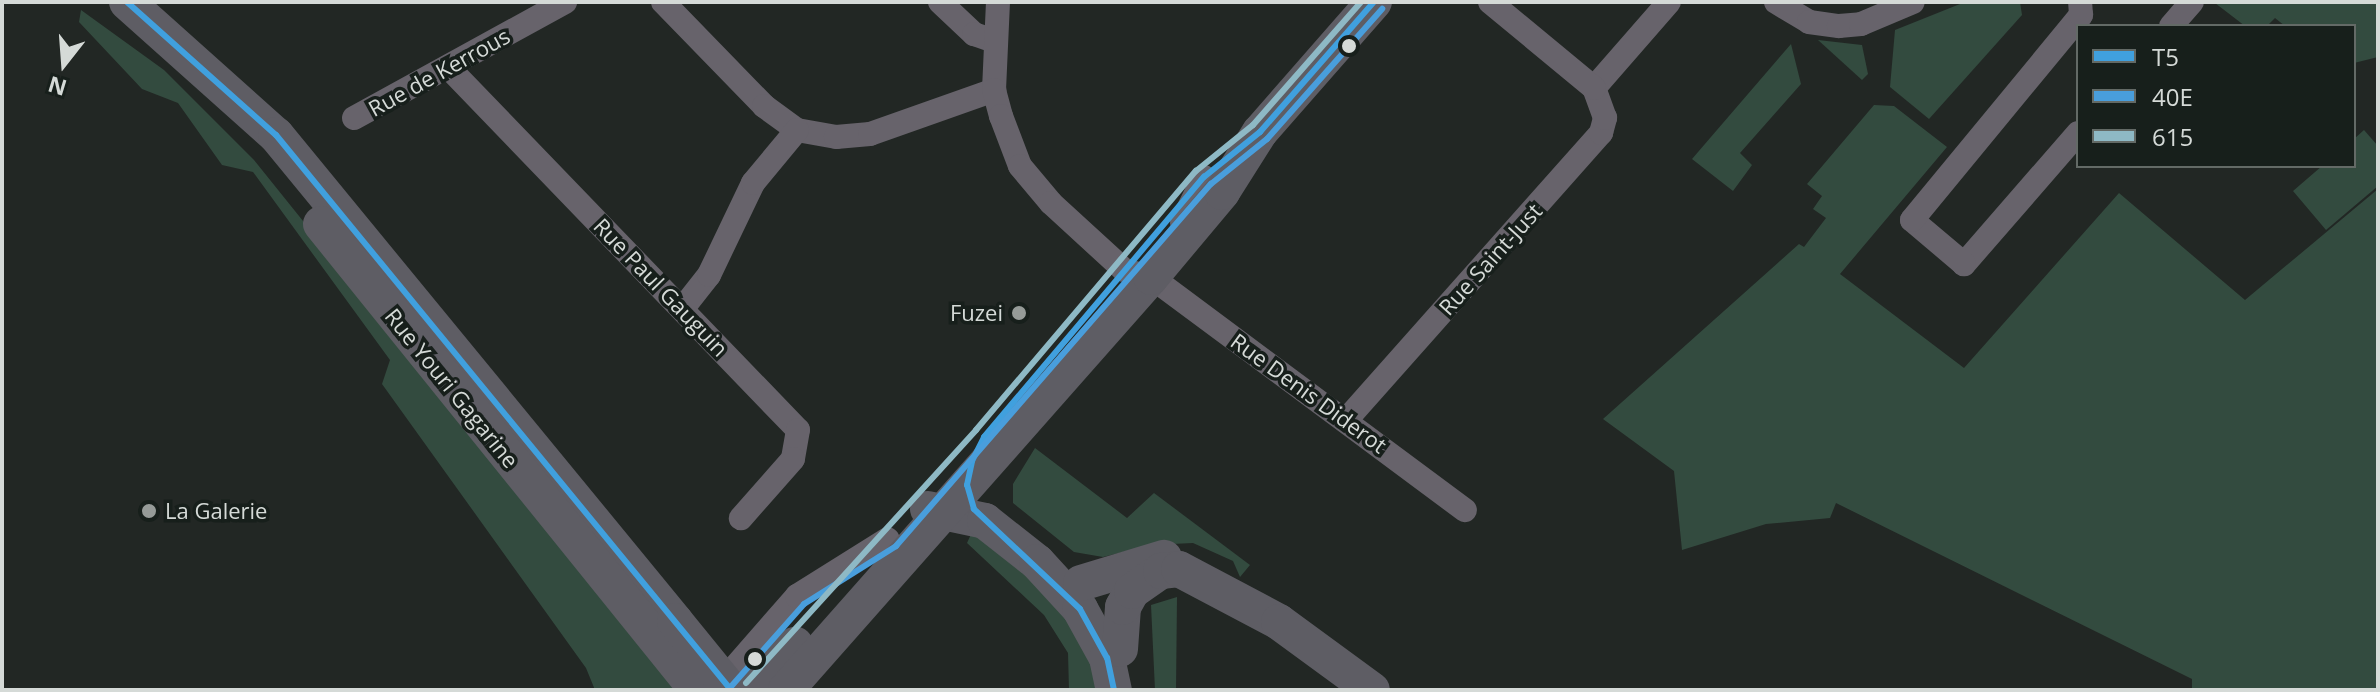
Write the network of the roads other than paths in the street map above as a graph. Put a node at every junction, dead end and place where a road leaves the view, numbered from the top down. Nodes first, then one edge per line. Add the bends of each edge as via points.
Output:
1 (127, 2) edge
2 (565, 2) edge
3 (663, 2) edge
4 (940, 2) edge
5 (998, 2) edge
6 (1374, 2) edge
7 (1490, 2) edge
8 (1669, 2) edge
9 (1776, 2) edge
10 (1913, 2) edge
11 (2080, 2) edge
12 (2192, 2) edge
13 (2173, 24) edge
14 (994, 41) junction
15 (448, 67) junction
16 (1594, 88) junction
17 (994, 90) junction
18 (354, 118) dead end
19 (797, 130) junction
20 (1260, 132) junction
21 (2076, 135) edge
22 (1138, 273) junction
23 (683, 308) junction
24 (1347, 419) junction
25 (991, 443) junction
26 (958, 491) junction
27 (1465, 510) dead end
28 (741, 518) dead end
29 (888, 539) junction
30 (1096, 604) junction
31 (1279, 622) junction
32 (665, 630) junction
33 (697, 690) edge
34 (715, 690) edge
35 (731, 690) edge
36 (753, 690) edge
37 (786, 690) edge
38 (1114, 690) edge
39 (1130, 690) edge
40 (1372, 690) edge

1 - 32 street, Rue Youri Gagarine via 276,135 376,253
2 - 15 street, Rue de Kerrous
3 - 19 street via 764,106
4 - 14 street via 974,34
5 - 14 street, Rue Denis Diderot
6 - 20 street
7 - 16 street
8 - 16 street
9 - 10 street via 1809,22 1839,26 1861,24
11 - 21 street via 2081,15 1912,220 1964,264
12 - 13 street
14 - 17 street, Rue Denis Diderot
15 - 18 street, Rue de Kerrous
15 - 23 street, Rue Paul Gauguin
16 - 24 street, Rue Saint-Just via 1605,118 1601,133
17 - 19 street via 870,134 836,137
17 - 22 street, Rue Denis Diderot via 1020,166
19 - 23 street via 753,183 709,275
20 - 22 street via 1222,192
20 - 22 street via 1204,177
22 - 24 street, Rue Denis Diderot
22 - 25 street
22 - 25 street via 1079,358
23 - 28 street, Rue Paul Gauguin via 798,430 793,459
24 - 27 street, Rue Denis Diderot
25 - 26 street
26 - 29 street
26 - 30 street via 1013,520
26 - 37 street
29 - 34 street via 797,596
29 - 36 street
30 - 31 street via 1179,569
30 - 31 street via 1145,562 1188,558 1223,573
30 - 38 street
30 - 39 street via 1120,649
31 - 40 street
32 - 33 street, Rue Youri Gagarine
32 - 35 street, bridge

